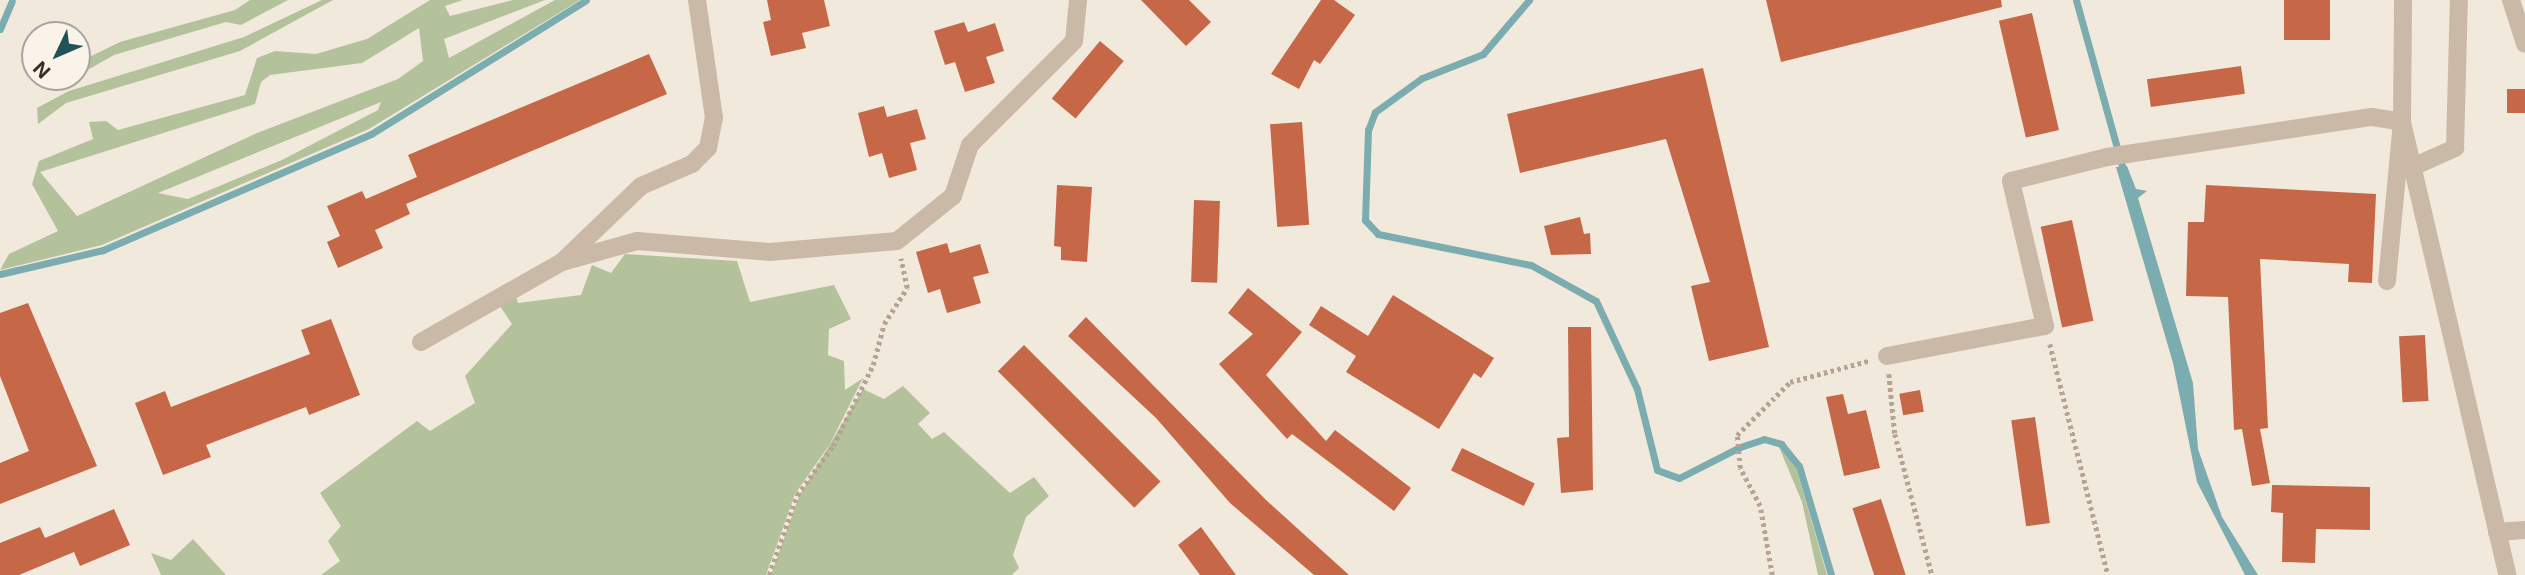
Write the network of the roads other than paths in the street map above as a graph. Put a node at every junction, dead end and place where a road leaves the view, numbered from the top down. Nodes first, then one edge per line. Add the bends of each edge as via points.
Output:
1 (697, 0) edge
2 (1078, 0) edge
3 (2403, 0) edge
4 (2459, 0) edge
5 (2511, 0) edge
6 (2525, 44) edge
7 (2402, 122) junction
8 (2417, 165) junction
9 (562, 262) junction
10 (2387, 281) dead end
11 (421, 342) dead end
12 (1886, 356) road end
13 (2525, 530) edge
14 (2497, 532) junction
15 (2507, 575) edge

1 - 9 street via 714,118 708,148 692,164 641,186
2 - 9 street via 1074,41 970,145 953,196 897,241 770,252 637,241
3 - 7 street
4 - 8 street via 2455,148
5 - 6 street
7 - 8 street
7 - 10 street
7 - 12 street via 2372,117 2115,156 2011,181 2045,326
8 - 14 street
9 - 11 street
13 - 14 street
14 - 15 street

